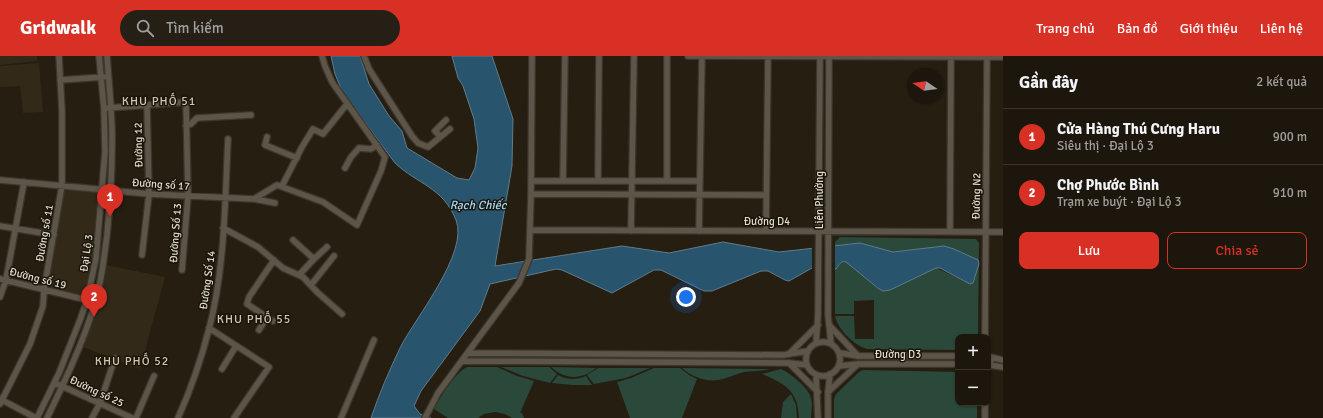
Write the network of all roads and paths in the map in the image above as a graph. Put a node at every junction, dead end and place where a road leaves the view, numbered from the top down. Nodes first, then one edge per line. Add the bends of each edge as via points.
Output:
1 (59, 56) edge
2 (99, 56) edge
3 (107, 56) edge
4 (322, 56) edge
5 (364, 56) edge
6 (532, 56) edge
7 (565, 56) edge
8 (598, 56) edge
9 (634, 56) edge
10 (667, 56) edge
11 (688, 56) edge
12 (702, 56) edge
13 (734, 56) edge
14 (768, 56) edge
15 (820, 56) edge
16 (829, 56) edge
17 (880, 56) edge
18 (917, 56) edge
19 (950, 56) edge
20 (987, 56) edge
21 (1003, 57) edge
22 (109, 77) junction
23 (101, 78) junction
24 (60, 80) junction
25 (347, 104) junction
26 (147, 105) junction
27 (111, 108) junction
28 (104, 109) junction
29 (251, 115) dead end
30 (446, 120) dead end
31 (186, 126) junction
32 (450, 129) dead end
33 (440, 136) junction
34 (267, 137) dead end
35 (228, 139) dead end
36 (377, 145) junction
37 (297, 158) junction
38 (345, 168) dead end
39 (0, 180) edge
40 (563, 180) junction
41 (531, 181) junction
42 (598, 181) junction
43 (633, 181) junction
44 (667, 181) junction
45 (700, 181) junction
46 (24, 182) junction
47 (62, 185) junction
48 (282, 186) junction
49 (103, 189) junction
50 (111, 190) junction
51 (149, 194) junction
52 (531, 194) junction
53 (632, 194) junction
54 (700, 195) junction
55 (766, 195) junction
56 (188, 196) junction
57 (226, 198) junction
58 (254, 199) junction
59 (275, 203) dead end
60 (0, 226) edge
61 (223, 228) junction
62 (15, 229) junction
63 (531, 230) junction
64 (631, 231) junction
65 (699, 231) junction
66 (766, 231) junction
67 (819, 232) junction
68 (829, 232) junction
69 (950, 232) junction
70 (986, 232) junction
71 (1003, 232) edge
72 (54, 235) junction
73 (293, 240) dead end
74 (327, 247) dead end
75 (142, 255) dead end
76 (334, 256) dead end
77 (314, 259) junction
78 (274, 260) junction
79 (182, 270) dead end
80 (299, 275) junction
81 (3, 279) edge
82 (311, 285) junction
83 (44, 290) junction
84 (0, 297) edge
85 (87, 300) junction
86 (95, 302) junction
87 (342, 314) dead end
88 (267, 317) junction
89 (273, 321) dead end
90 (818, 325) junction
91 (829, 325) junction
92 (209, 328) junction
93 (259, 330) dead end
94 (985, 334) edge
95 (374, 340) dead end
96 (816, 343) junction
97 (831, 343) junction
98 (236, 346) junction
99 (808, 351) junction
100 (468, 353) junction
101 (840, 353) junction
102 (551, 354) junction
103 (656, 354) junction
104 (788, 354) junction
105 (759, 355) junction
106 (858, 356) junction
107 (936, 356) junction
108 (955, 356) edge
109 (991, 357) edge
110 (115, 358) dead end
111 (1003, 360) edge
112 (462, 361) junction
113 (551, 362) junction
114 (656, 362) junction
115 (759, 363) junction
116 (789, 363) junction
117 (858, 364) junction
118 (936, 364) junction
119 (955, 364) edge
120 (807, 365) junction
121 (991, 365) edge
122 (839, 366) junction
123 (1003, 368) edge
124 (222, 369) dead end
125 (830, 374) junction
126 (816, 375) junction
127 (154, 376) dead end
128 (55, 383) junction
129 (63, 386) junction
130 (818, 392) junction
131 (828, 392) junction
132 (1, 401) edge
133 (100, 403) junction
134 (985, 406) edge
135 (425, 416) edge
136 (36, 418) edge
137 (47, 418) edge
138 (92, 418) edge
139 (132, 418) edge
140 (136, 418) edge
141 (178, 418) edge
142 (234, 418) edge
143 (341, 418) edge
144 (818, 418) edge
145 (828, 418) edge
146 (985, 418) edge

1 - 24 street, Đường số 11
2 - 23 street, Đại Lộ 3
3 - 22 street, Đại Lộ 3
4 - 25 street via 328,75
5 - 33 street via 369,69 416,141 428,147
6 - 41 street
7 - 40 street
8 - 42 street
9 - 43 street
10 - 44 street
11 - 12 street
12 - 13 street
12 - 45 street
13 - 14 street
14 - 15 street
14 - 55 street
15 - 16 street
15 - 67 street, Liên Phường
16 - 17 street
16 - 68 street, Liên Phường
17 - 18 street
18 - 19 street
19 - 20 street
19 - 69 street
20 - 21 street
20 - 70 street, Đường N2
22 - 23 street
22 - 27 street, Đại Lộ 3
23 - 24 street
23 - 28 street, Đại Lộ 3
24 - 47 street, Đường số 11
25 - 36 street
25 - 37 street via 323,134 313,129
26 - 27 street
26 - 31 street, Đường Số 13 via 186,102
26 - 51 street, Đường 12
27 - 28 street
27 - 50 street, Đại Lộ 3
28 - 49 street, Đại Lộ 3
29 - 31 street via 198,118
30 - 33 street via 435,131
31 - 56 street, Đường Số 13
32 - 33 street
34 - 37 street via 265,145
35 - 57 street, Đường Số 14
36 - 38 street via 371,149 359,148
36 - 48 street via 385,157 381,172 357,225 323,202
37 - 48 street
39 - 46 street, Đường số 17
40 - 41 street
40 - 42 street
41 - 52 street
42 - 43 street
43 - 44 street
43 - 53 street
44 - 45 street
45 - 54 street
46 - 47 street, Đường số 17
46 - 62 street
47 - 49 street, Đường số 17
47 - 72 street, Đường số 11
48 - 58 street via 277,185
49 - 50 street, Đường số 17
49 - 85 street, Đại Lộ 3 via 96,258
50 - 51 street, Đường số 17
50 - 86 street, Đại Lộ 3 via 104,259
51 - 56 street, Đường số 17
51 - 75 street, Đường 12
52 - 53 street
52 - 63 street
53 - 54 street
53 - 64 street
54 - 55 street
54 - 65 street
55 - 66 street
56 - 57 street, Đường số 17
56 - 79 street, Đường Số 13
57 - 58 street, Đường số 17
57 - 61 street, Đường Số 14
58 - 59 street, Đường số 17
60 - 62 street
61 - 78 street
61 - 92 street, Đường Số 14 via 216,294
62 - 72 street
62 - 81 street
63 - 64 street, Đường D4
63 - 100 street via 529,259 521,279
64 - 65 street, Đường D4
65 - 66 street, Đường D4
66 - 67 street, Đường D4
67 - 68 street, Đường D4
67 - 90 street, Liên Phường
68 - 69 street, Đường D4
68 - 91 street, Liên Phường
69 - 70 street, Đường D4
70 - 71 street, Đường D4
70 - 94 street, Đường N2
72 - 83 street, Đường số 11
73 - 77 street
74 - 77 street
76 - 82 street
77 - 80 street
78 - 80 street via 283,268
78 - 88 street via 247,304
80 - 82 street
81 - 83 street, Đường số 19
81 - 84 street
82 - 87 street
83 - 85 street, Đường số 19
83 - 132 street, Đường số 11 via 43,306 30,344
85 - 86 street, Đường số 19
85 - 128 street, Đại Lộ 3
86 - 129 street, Đại Lộ 3
88 - 89 street
88 - 93 street
90 - 96 street, Liên Phường
90 - 104 street
91 - 97 street, Liên Phường
91 - 106 street
92 - 98 street
92 - 141 street, Đường Số 14 via 193,384
95 - 143 street
96 - 97 street
96 - 99 street
97 - 101 street
98 - 124 street
98 - 142 street via 269,368
99 - 104 street
99 - 120 street
100 - 102 street
100 - 112 street
101 - 106 street, Đường D3
101 - 122 street
102 - 103 street
102 - 113 street
103 - 105 street
103 - 114 street
104 - 105 street
105 - 115 street
106 - 107 street, Đường D3
107 - 108 street, Đường D3
107 - 118 street
109 - 111 street
110 - 133 street
112 - 113 street
112 - 135 street via 435,397
113 - 114 street
114 - 115 street
115 - 116 street
116 - 120 street
116 - 130 street
117 - 118 street, Đường D3
117 - 122 street, Đường D3
117 - 131 street
118 - 119 street, Đường D3
120 - 126 street
121 - 123 street
122 - 125 street
125 - 126 street
125 - 131 street
126 - 130 street
127 - 140 street
128 - 129 street, Đường số 25
128 - 136 street, Đại Lộ 3
129 - 133 street, Đường số 25
129 - 137 street, Đại Lộ 3
130 - 144 street
131 - 145 street
132 - 136 street
133 - 138 street
133 - 139 street, Đường số 25
134 - 146 street

